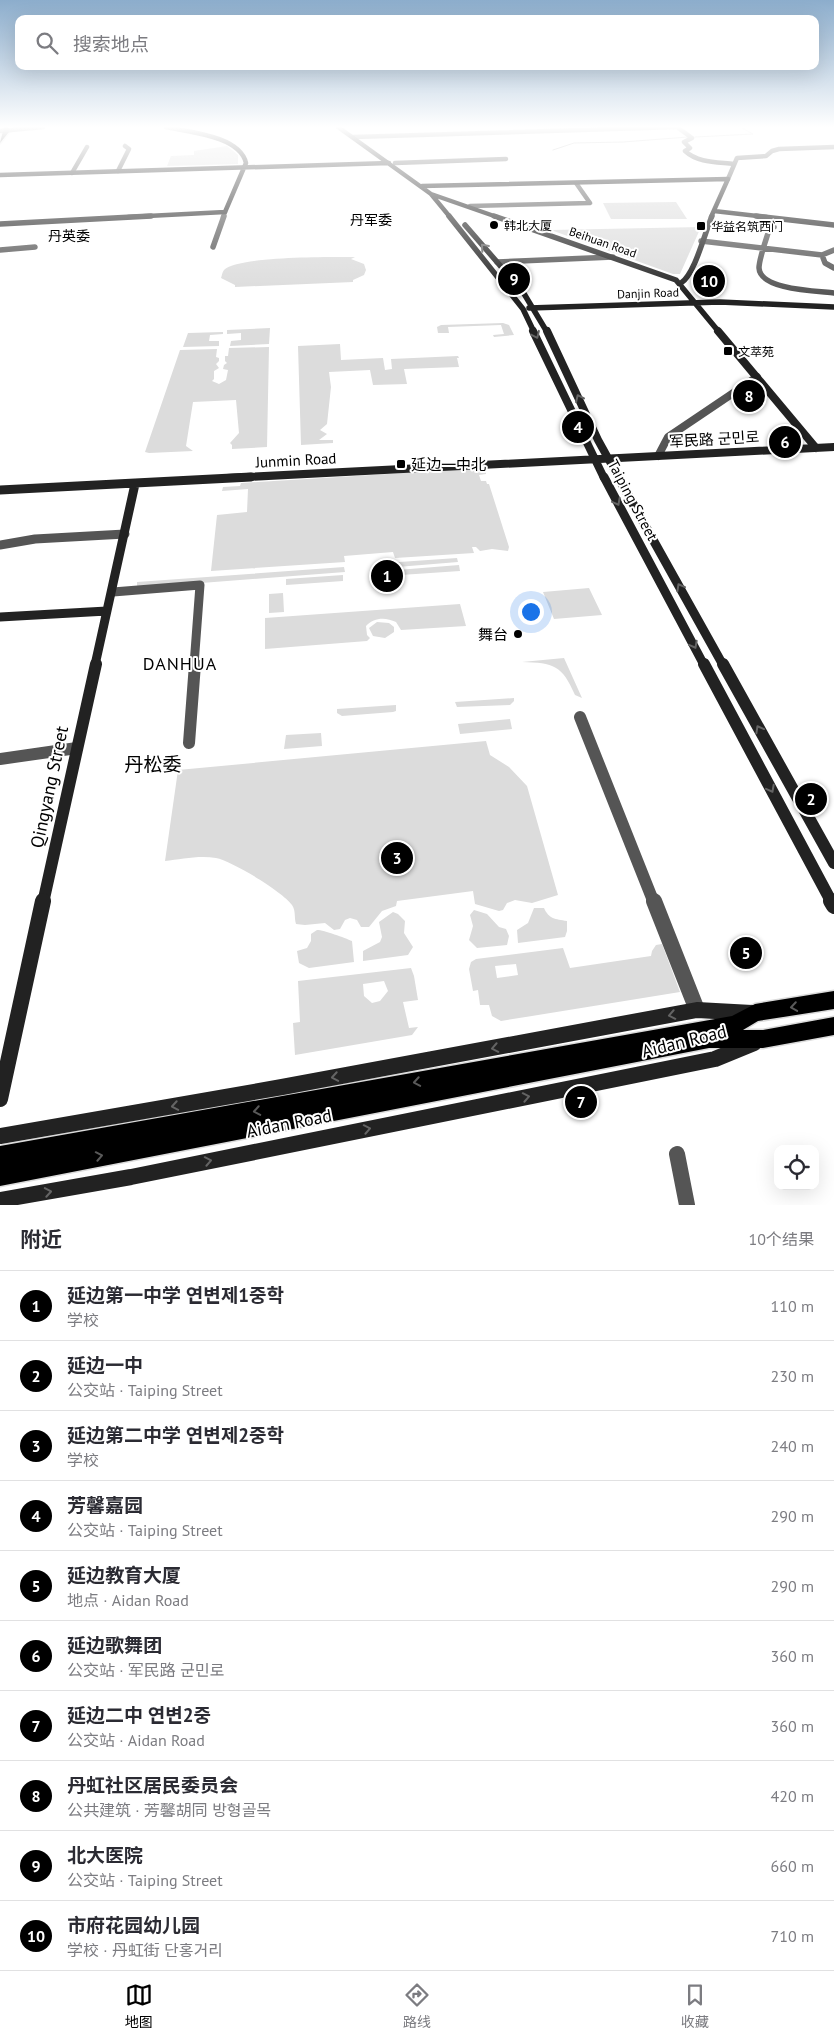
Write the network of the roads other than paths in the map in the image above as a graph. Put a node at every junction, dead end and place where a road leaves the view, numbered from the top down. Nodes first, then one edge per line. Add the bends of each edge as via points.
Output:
1 (237, 183) edge
2 (421, 183) edge
3 (421, 183) edge
4 (529, 183) edge
5 (577, 183) edge
6 (726, 183) edge
7 (425, 186) junction
8 (431, 194) junction
9 (441, 197) junction
10 (470, 206) junction
11 (714, 211) junction
12 (225, 212) junction
13 (0, 224) edge
14 (834, 225) edge
15 (774, 227) dead end
16 (701, 241) junction
17 (35, 247) dead end
18 (213, 247) dead end
19 (764, 249) junction
20 (0, 250) edge
21 (834, 250) edge
22 (613, 256) junction
23 (822, 256) junction
24 (497, 262) junction
25 (834, 268) edge
26 (681, 283) junction
27 (834, 293) edge
28 (694, 302) junction
29 (834, 307) edge
30 (522, 308) junction
31 (534, 308) junction
32 (757, 377) junction
33 (834, 447) edge
34 (816, 448) junction
35 (658, 456) junction
36 (606, 458) junction
37 (594, 459) junction
38 (135, 484) junction
39 (0, 490) edge
40 (125, 534) junction
41 (0, 545) edge
42 (113, 592) junction
43 (107, 611) junction
44 (0, 617) edge
45 (580, 717) dead end
46 (189, 743) dead end
47 (77, 748) junction
48 (0, 759) edge
49 (834, 863) edge
50 (834, 906) edge
51 (834, 1001) edge
52 (697, 1010) junction
53 (755, 1013) junction
54 (834, 1026) edge
55 (763, 1039) junction
56 (0, 1099) edge
57 (0, 1136) edge
58 (677, 1154) dead end
59 (0, 1157) edge
60 (0, 1175) edge
61 (0, 1200) edge
62 (687, 1205) edge

1 - 12 street
2 - 7 street, Taiping Street
3 - 7 street, Taiping Street
4 - 7 street
5 - 10 street via 590,204
6 - 11 street
7 - 8 street, Taiping Street
7 - 9 street, Taiping Street
8 - 9 street, Beihuan Road
8 - 30 street, Taiping Street
9 - 10 street, Beihuan Road
24 -> 9 street, Taiping Street
10 - 22 street, Beihuan Road
11 - 14 street
11 - 16 street
12 - 13 street
12 - 18 street
15 - 19 street via 769,230
16 - 19 street
16 - 26 street via 692,269
17 - 20 street
19 - 23 street
19 - 27 street via 758,273 768,281 790,288
21 - 23 street
22 - 24 street
22 - 26 street, Beihuan Road
23 - 25 street via 825,263
24 - 31 street, Taiping Street
26 - 28 street
28 - 29 street, Danjin Road via 768,302
28 - 31 street, Danjin Road
28 - 32 street
30 - 31 street, Danjin Road
30 -> 37 street, Taiping Street
36 -> 31 street, Taiping Street
32 - 34 street
32 - 35 street via 668,436
33 - 34 street, 军民路 군민로
34 - 35 street, 军民路 군민로
35 - 36 street, 军民路 군민로
36 - 37 street, 军民路 군민로
49 -> 36 street, Taiping Street
37 - 38 street, Junmin Road
37 -> 50 street, Taiping Street
38 - 39 street, Junmin Road
38 - 40 street, Qingyang Street
40 - 41 street
40 - 42 street, Qingyang Street
42 - 43 street, Qingyang Street
42 - 46 street via 200,585
43 - 44 street
43 - 47 street, Qingyang Street
45 - 52 street
47 - 48 street
47 - 56 street, Qingyang Street
51 -> 53 main road
52 - 53 street, Aidan Road
52 -> 57 street, Aidan Road
53 -> 59 main road, Aidan Road via 727,1026
54 - 55 main road
60 -> 55 main road, Aidan Road via 709,1039
61 -> 55 street, Aidan Road via 131,1177 715,1059
58 - 62 street

